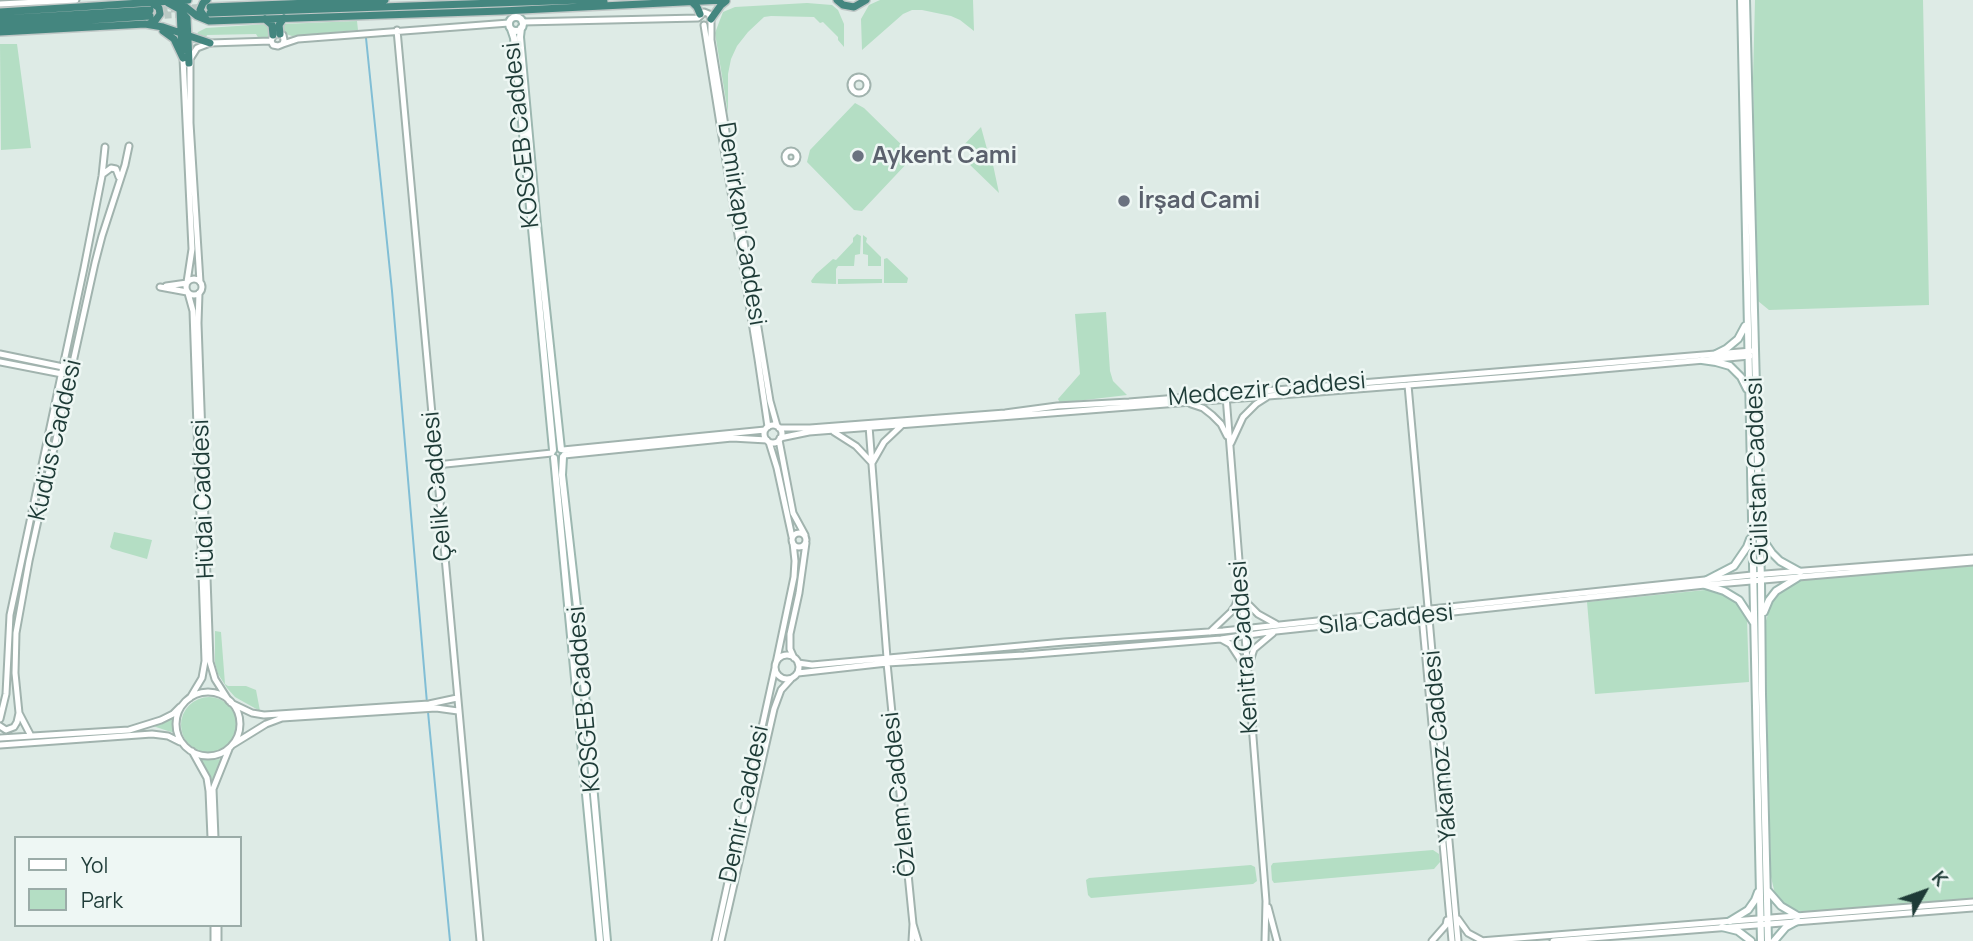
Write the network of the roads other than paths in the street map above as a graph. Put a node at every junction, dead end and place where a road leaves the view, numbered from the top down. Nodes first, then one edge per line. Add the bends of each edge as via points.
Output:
1 (75, 0) edge
2 (385, 0) edge
3 (581, 0) edge
4 (725, 0) edge
5 (866, 0) edge
6 (1743, 0) edge
7 (691, 1) edge
8 (837, 1) edge
9 (183, 3) edge
10 (0, 4) edge
11 (638, 4) junction
12 (391, 8) junction
13 (529, 9) junction
14 (150, 10) junction
15 (210, 10) edge
16 (502, 11) junction
17 (0, 12) edge
18 (334, 16) junction
19 (699, 16) junction
20 (265, 18) junction
21 (285, 18) junction
22 (0, 19) edge
23 (711, 20) junction
24 (522, 23) junction
25 (145, 24) junction
26 (510, 24) junction
27 (130, 25) junction
28 (704, 25) junction
29 (0, 26) edge
30 (397, 30) junction
31 (0, 32) edge
32 (185, 35) junction
33 (277, 36) junction
34 (298, 39) junction
35 (210, 43) junction
36 (283, 44) junction
37 (186, 60) junction
38 (129, 146) dead end
39 (105, 147) dead end
40 (102, 175) junction
41 (120, 181) junction
42 (200, 282) junction
43 (187, 283) junction
44 (199, 292) junction
45 (188, 293) junction
46 (1747, 317) junction
47 (1751, 353) junction
48 (0, 354) edge
49 (1716, 354) junction
50 (1702, 360) junction
51 (0, 362) edge
52 (62, 371) junction
53 (1408, 385) junction
54 (1748, 390) junction
55 (1226, 396) junction
56 (1269, 396) junction
57 (1185, 403) junction
58 (869, 425) junction
59 (902, 425) junction
60 (778, 427) junction
61 (766, 428) junction
62 (831, 430) junction
63 (779, 439) junction
64 (768, 441) junction
65 (1230, 446) junction
66 (563, 452) junction
67 (553, 454) junction
68 (872, 463) junction
69 (436, 465) junction
70 (1751, 534) junction
71 (1760, 534) junction
72 (804, 535) junction
73 (793, 540) junction
74 (806, 543) junction
75 (1973, 560) edge
76 (1799, 575) junction
77 (1752, 578) junction
78 (1761, 578) junction
79 (1706, 582) junction
80 (1241, 589) junction
81 (1429, 608) junction
82 (1422, 613) junction
83 (1429, 616) junction
84 (1758, 622) junction
85 (1278, 628) junction
86 (1210, 632) junction
87 (1244, 632) junction
88 (1221, 639) junction
89 (796, 660) junction
90 (887, 661) junction
91 (776, 665) junction
92 (1247, 670) junction
93 (798, 673) junction
94 (791, 679) junction
95 (457, 698) junction
96 (187, 701) junction
97 (230, 702) junction
98 (436, 705) junction
99 (418, 707) junction
100 (458, 711) junction
101 (19, 713) junction
102 (0, 719) edge
103 (0, 726) edge
104 (31, 736) junction
105 (0, 738) edge
106 (182, 743) junction
107 (0, 745) edge
108 (231, 747) junction
109 (192, 751) junction
110 (213, 836) edge
111 (213, 836) edge
112 (1763, 887) junction
113 (1266, 901) junction
114 (1973, 902) edge
115 (1973, 908) edge
116 (1452, 911) junction
117 (1798, 919) junction
118 (1730, 921) junction
119 (1764, 921) junction
120 (913, 924) junction
121 (1722, 928) junction
122 (480, 941) edge
123 (600, 941) edge
124 (607, 941) edge
125 (715, 941) edge
126 (721, 941) edge
127 (912, 941) edge
128 (918, 941) edge
129 (1265, 941) edge
130 (1277, 941) edge
131 (1432, 941) edge
132 (1452, 941) edge
133 (1458, 941) edge
134 (1482, 941) edge
135 (1553, 941) edge
136 (1751, 941) edge
137 (1761, 941) edge
138 (1768, 941) edge
139 (1774, 941) edge

1 - 10 street
2 - 15 highway
3 - 11 highway
3 - 12 highway
4 - 7 highway
4 - 23 highway
5 - 8 highway via 854,7
6 - 46 main road, Gülistan Caddesi
6 - 47 main road, Gülistan Caddesi
7 - 11 highway
7 - 19 highway
9 - 14 highway via 165,2
9 - 15 highway via 199,18
9 - 32 highway
11 - 13 highway
12 - 15 highway
12 - 18 highway
13 - 16 highway
13 - 24 highway
14 - 17 highway
14 - 22 highway
14 - 25 highway via 157,6 160,14
14 - 29 highway
15 - 20 highway
16 - 18 highway
16 - 26 highway
18 - 21 highway
19 - 23 street via 708,12
19 - 24 street
19 - 28 street
20 - 21 highway
20 - 33 highway
21 - 33 highway
23 - 28 street
23 - 60 street, Demirkapı Caddesi via 769,401
24 - 26 main road via 516,17
24 - 26 main road via 516,30
24 - 66 main road, KOSGEB Caddesi via 537,224
25 - 27 highway
25 - 32 highway
26 - 30 street
26 - 67 main road, KOSGEB Caddesi
27 - 31 highway
27 - 37 highway via 167,33
28 - 61 street, Demirkapı Caddesi
30 - 34 street
30 - 69 street, Çelik Caddesi
32 - 35 highway
32 - 37 highway
33 - 34 street
33 - 35 street
33 - 36 street
33 - 36 street via 275,46
34 - 36 street
35 - 37 street via 197,47
37 - 42 street
37 - 43 street via 192,255
38 - 41 street, Kudüs Caddesi
39 - 40 street, Kudüs Caddesi
40 - 41 street via 116,169
40 - 52 street, Kudüs Caddesi
41 - 101 street, Kudüs Caddesi via 95,263 29,561 16,633
42 - 43 street via 193,279
42 - 44 street
43 - 45 street
43 - 45 street via 160,288
44 - 45 street
44 - 97 street, Hüdai Caddesi via 210,662
45 - 96 street, Hüdai Caddesi via 193,311 205,661 202,678
46 - 47 main road, Gülistan Caddesi
46 - 49 main road via 1738,340
47 - 49 street, Medcezir Caddesi
47 - 50 street, Medcezir Caddesi
47 - 54 main road, Gülistan Caddesi
47 - 71 main road, Gülistan Caddesi
48 - 52 street
49 - 55 street, Medcezir Caddesi
50 - 53 street, Medcezir Caddesi
50 - 54 main road via 1730,366
51 - 52 street
52 - 102 street, Kudüs Caddesi via 10,614 6,694
53 - 56 street, Medcezir Caddesi
53 - 81 street, Yakamoz Caddesi
54 - 70 main road, Gülistan Caddesi
55 - 56 street, Medcezir Caddesi
55 - 57 street, Medcezir Caddesi
55 - 58 street, Medcezir Caddesi via 1058,406
55 - 65 street, Kenitra Caddesi
56 - 65 street via 1243,416
57 - 59 street, Medcezir Caddesi
57 - 65 street via 1212,415
58 - 59 street, Medcezir Caddesi
58 - 60 street, Medcezir Caddesi
58 - 62 street, Medcezir Caddesi
58 - 68 street, Özlem Caddesi
59 - 68 street via 884,442
60 - 61 street
60 - 63 street
61 - 64 street
61 - 66 street
62 - 63 street, Medcezir Caddesi
62 - 68 street
63 - 64 street
63 - 72 street via 793,513
64 - 66 street via 726,439
64 - 73 street
65 - 80 street, Kenitra Caddesi
66 - 67 main road via 558,447
66 - 124 main road, KOSGEB Caddesi
67 - 69 street
67 - 123 main road, KOSGEB Caddesi
68 - 90 street, Özlem Caddesi
69 - 95 street, Çelik Caddesi
70 - 77 main road, Gülistan Caddesi
70 - 79 main road via 1734,566
71 - 76 main road via 1780,561
71 - 78 main road, Gülistan Caddesi
72 - 73 street via 798,533
72 - 74 street
73 - 74 street via 799,547
73 - 91 street, Demir Caddesi via 794,577
74 - 89 street via 790,634
75 - 76 street
76 - 78 street
76 - 84 main road via 1772,595
77 - 78 street
77 - 79 street
77 - 84 main road, Gülistan Caddesi
78 - 84 main road, Gülistan Caddesi
79 - 81 street
79 - 83 street, Sıla Caddesi
79 - 84 main road via 1739,600
80 - 85 street via 1252,609
80 - 86 street via 1235,607
80 - 87 street, Kenitra Caddesi
81 - 82 street
81 - 83 street, Yakamoz Caddesi
82 - 83 street, Sıla Caddesi
82 - 85 street, Sıla Caddesi
82 - 116 street, Yakamoz Caddesi
83 - 116 street, Yakamoz Caddesi
84 - 112 main road, Gülistan Caddesi
85 - 87 street, Sıla Caddesi
85 - 92 street via 1254,649
86 - 87 street
86 - 90 street
87 - 88 street, Sıla Caddesi
87 - 92 street, Kenitra Caddesi
88 - 90 street, Sıla Caddesi
88 - 92 street
89 - 90 street via 812,665
89 - 91 street via 784,656
89 - 93 street
90 - 93 street, Sıla Caddesi
90 - 120 street, Özlem Caddesi
91 - 94 street via 780,677
91 - 125 street, Demir Caddesi
92 - 113 street, Kenitra Caddesi
93 - 94 street
94 - 126 street, Demir Caddesi via 774,709
95 - 98 street
95 - 100 street, Çelik Caddesi
96 - 97 street via 210,693
96 - 104 street via 173,714 129,730
96 - 106 street via 176,722
97 - 99 street via 262,715
97 - 108 street via 240,726
98 - 99 street
98 - 100 street
99 - 108 street via 282,718
100 - 122 street, Çelik Caddesi
101 - 103 street via 18,722 10,729
101 - 104 street, Kudüs Caddesi
104 - 105 street
106 - 107 street via 152,734
106 - 109 street
108 - 109 street via 212,756
108 - 110 street via 213,789
109 - 111 street via 207,778
112 - 117 main road
112 - 118 main road via 1748,910
112 - 119 main road, Gülistan Caddesi
113 - 129 street
113 - 130 street
114 - 117 street
115 - 117 street
116 - 131 street
116 - 132 street, Yakamoz Caddesi
116 - 133 street, Yakamoz Caddesi
116 - 134 street via 1472,936
117 - 119 street
117 - 139 main road
118 - 119 street
118 - 134 street
119 - 121 street
119 - 137 main road, Gülistan Caddesi
119 - 138 main road, Gülistan Caddesi
120 - 127 street, Özlem Caddesi
120 - 128 street, Özlem Caddesi
121 - 135 street
121 - 136 main road via 1738,931

